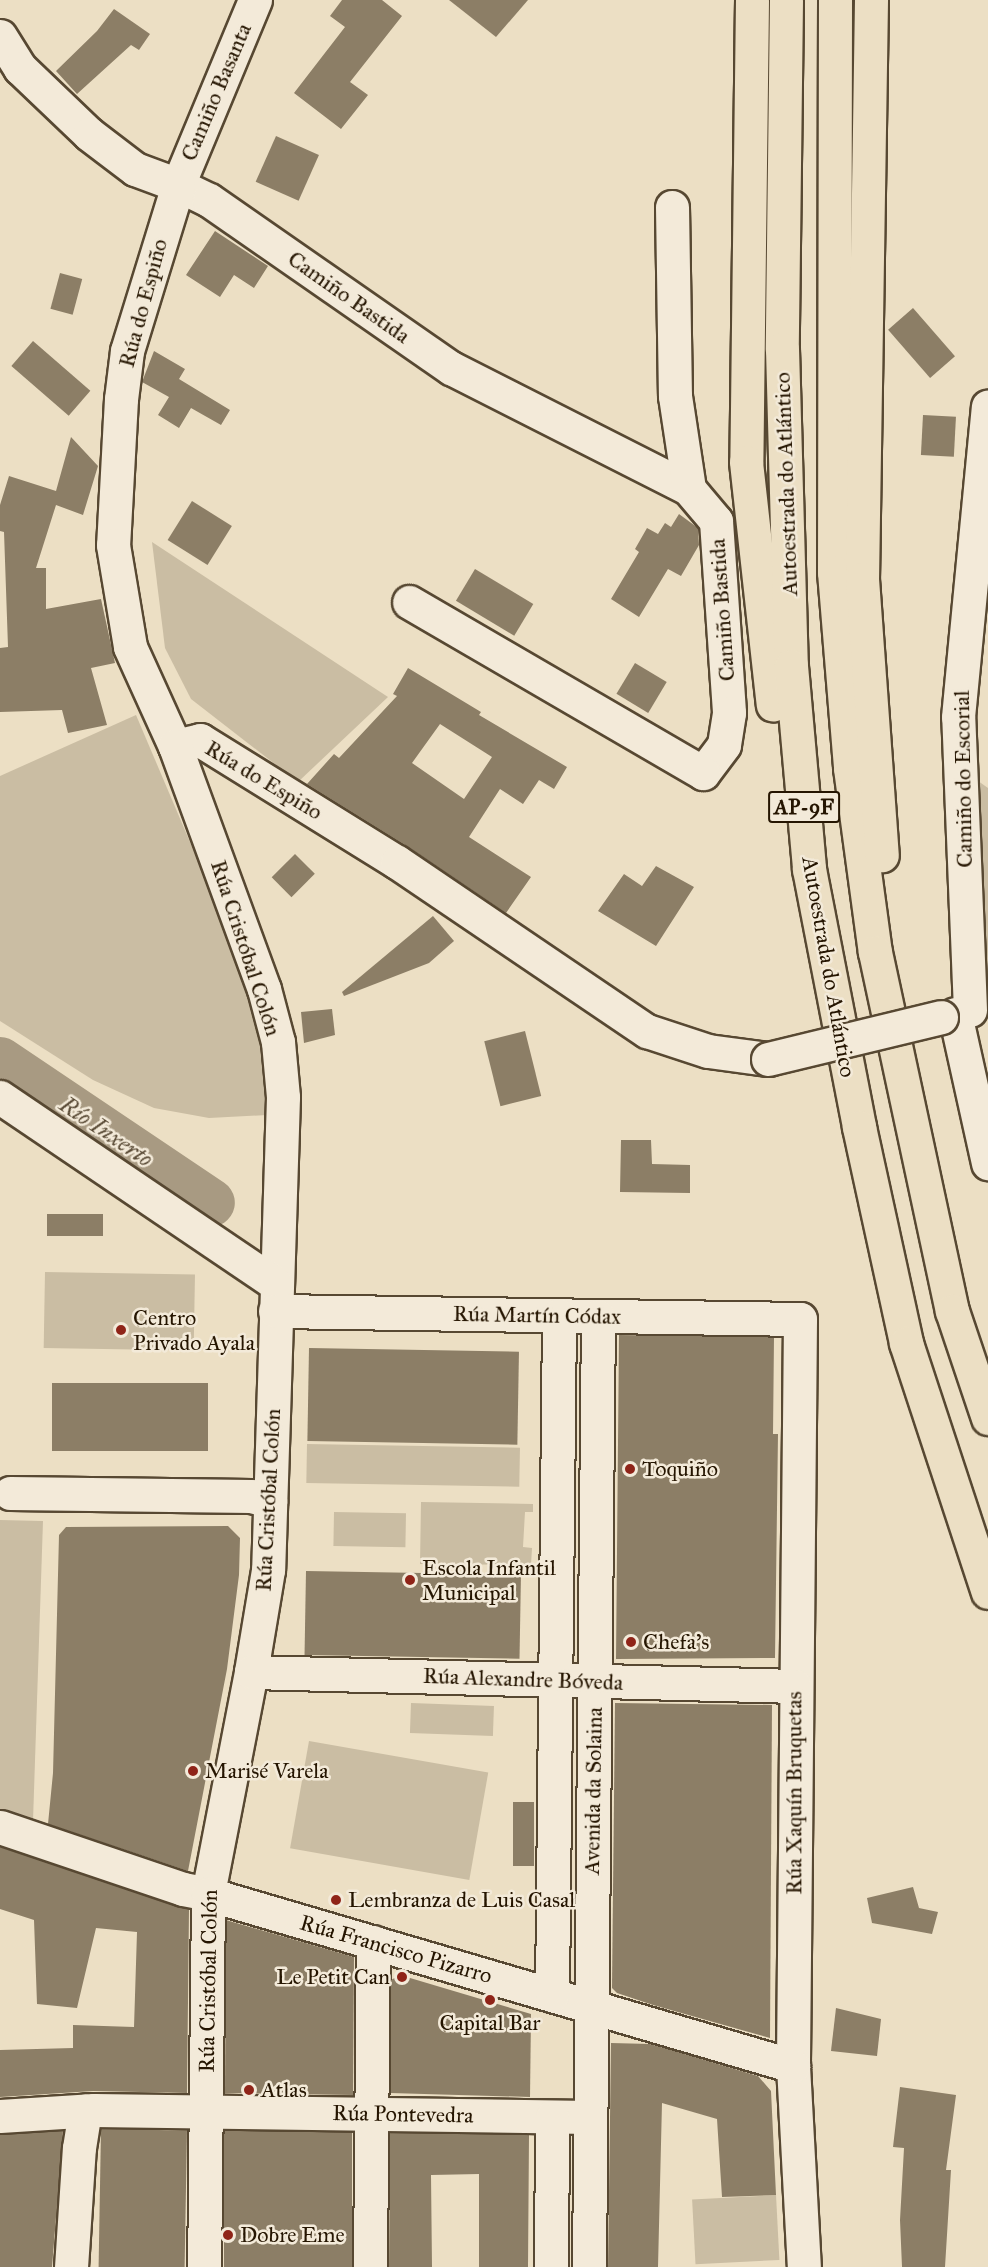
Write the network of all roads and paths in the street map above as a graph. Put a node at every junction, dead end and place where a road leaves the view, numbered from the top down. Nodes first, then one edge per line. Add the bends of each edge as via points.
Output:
1 (255, 0) edge
2 (752, 0) edge
3 (786, 0) edge
4 (835, 0) edge
5 (871, 0) edge
6 (0, 36) edge
7 (10, 75) edge
8 (178, 185) junction
9 (672, 207) dead end
10 (988, 406) edge
11 (689, 489) junction
12 (981, 533) edge
13 (409, 602) dead end
14 (175, 746) junction
15 (809, 869) junction
16 (875, 952) junction
17 (963, 1011) edge
18 (0, 1098) edge
19 (988, 1163) edge
20 (276, 1297) junction
21 (559, 1315) junction
22 (598, 1316) junction
23 (800, 1318) joint
24 (988, 1418) edge
25 (10, 1493) dead end
26 (270, 1501) junction
27 (988, 1592) edge
28 (251, 1672) junction
29 (556, 1680) junction
30 (595, 1681) junction
31 (795, 1686) junction
32 (0, 1827) edge
33 (208, 1894) junction
34 (373, 1942) junction
35 (552, 1995) junction
36 (591, 2007) junction
37 (793, 2066) junction
38 (85, 2110) junction
39 (205, 2111) junction
40 (371, 2114) junction
41 (0, 2116) edge
42 (552, 2117) junction
43 (590, 2117) junction
44 (71, 2267) edge
45 (204, 2267) edge
46 (370, 2267) edge
47 (550, 2267) edge
48 (589, 2267) edge
49 (804, 2267) edge

1 - 8 street, Camiño Basanta
2 - 15 highway via 746,462 776,737
3 - 15 highway, Autoestrada do Atlántico / AP-9F via 783,361 791,666
4 - 16 highway, Autoestrada do Atlántico / AP-9F via 834,572 850,768
5 - 16 highway via 862,579 883,874
6 - 7 street
7 - 8 street via 135,169
8 - 11 street, Camiño Bastida via 209,200 451,368
8 - 14 street, Rúa do Espiño via 127,351 113,544 130,647
9 - 11 street via 675,396
10 - 12 street, Camiño do Escorial
11 - 13 street, Camiño Bastida via 716,521 729,713 724,745 703,773
12 - 17 street, Camiño do Escorial via 958,717
14 - 17 street, Rúa do Espiño, bridge via 200,740 397,862 647,1031 708,1051 768,1059
14 - 20 street, Rúa Cristóbal Colón via 264,989 278,1042 283,1097
15 - 27 highway, Autoestrada do Atlántico / AP-9F via 906,1343
16 - 24 highway, Autoestrada do Atlántico / AP-9F via 952,1311
17 - 19 street, Camiño do Escorial
18 - 20 street
20 - 21 street, Rúa Martín Códax
20 - 26 street, Rúa Cristóbal Colón
21 - 22 street, Rúa Martín Códax
21 - 29 street, Avenida da Solaina
22 - 23 street, Rúa Martín Códax
22 - 30 street, Avenida da Solaina
23 - 31 street, Rúa Xaquín Bruquetas
25 - 26 street via 251,1496
26 - 28 street, Rúa Cristóbal Colón via 268,1570
28 - 29 street, Rúa Alexandre Bóveda
28 - 33 street, Rúa Cristóbal Colón
29 - 30 street, Rúa Alexandre Bóveda
29 - 35 street, Avenida da Solaina
30 - 31 street, Rúa Alexandre Bóveda
30 - 36 street, Avenida da Solaina
31 - 37 street, Rúa Xaquín Bruquetas
32 - 33 street, Rúa Francisco Pizarro
33 - 34 street, Rúa Francisco Pizarro
33 - 39 street, Rúa Cristóbal Colón
34 - 35 street, Rúa Francisco Pizarro
34 - 40 street
35 - 36 street, Rúa Francisco Pizarro
36 - 37 street, Rúa Francisco Pizarro
36 - 43 street, Avenida da Solaina
37 - 49 street, Rúa Xaquín Bruquetas
38 - 39 street, Rúa Pontevedra
38 - 41 street, Rúa Pontevedra
38 - 44 street
39 - 40 street, Rúa Pontevedra
39 - 45 street, Rúa Cristóbal Colón
40 - 42 street, Rúa Pontevedra
40 - 46 street
42 - 43 street, Rúa Pontevedra
42 - 47 street
43 - 48 street, Avenida da Solaina

